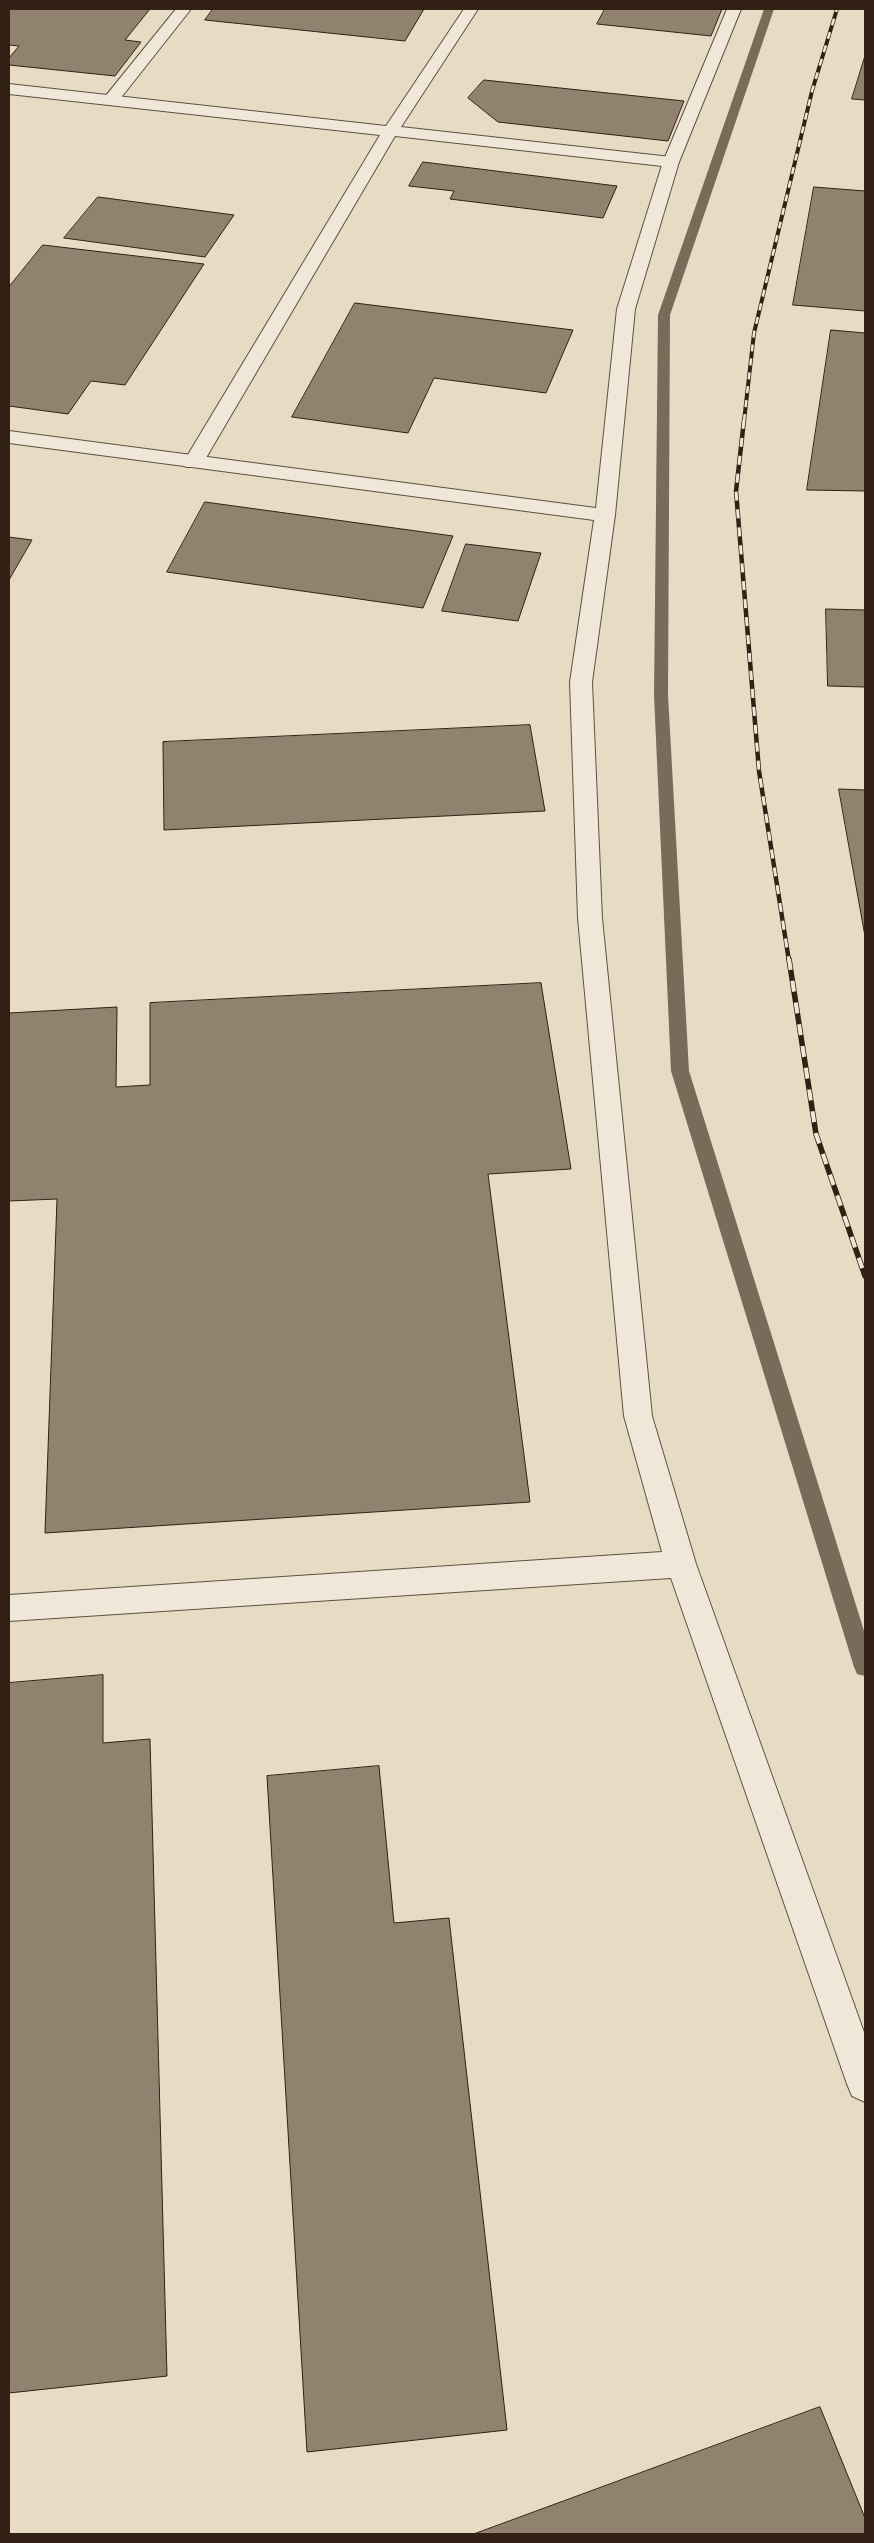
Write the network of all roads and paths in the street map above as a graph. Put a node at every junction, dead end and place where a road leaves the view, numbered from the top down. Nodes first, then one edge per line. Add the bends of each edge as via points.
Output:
1 (184, 9) edge
2 (471, 9) edge
3 (734, 9) edge
4 (9, 89) edge
5 (110, 101) junction
6 (391, 130) junction
7 (671, 162) junction
8 (9, 437) edge
9 (193, 463) junction
10 (605, 515) junction
11 (682, 1564) junction
12 (9, 1608) edge
13 (865, 2084) edge

1 - 5 street
2 - 6 street
3 - 7 street
4 - 5 street
5 - 6 street
6 - 7 street
6 - 9 street
7 - 10 street via 626,309
8 - 9 street
9 - 10 street
10 - 11 street via 581,682 590,918 638,1416
11 - 12 street
11 - 13 street

